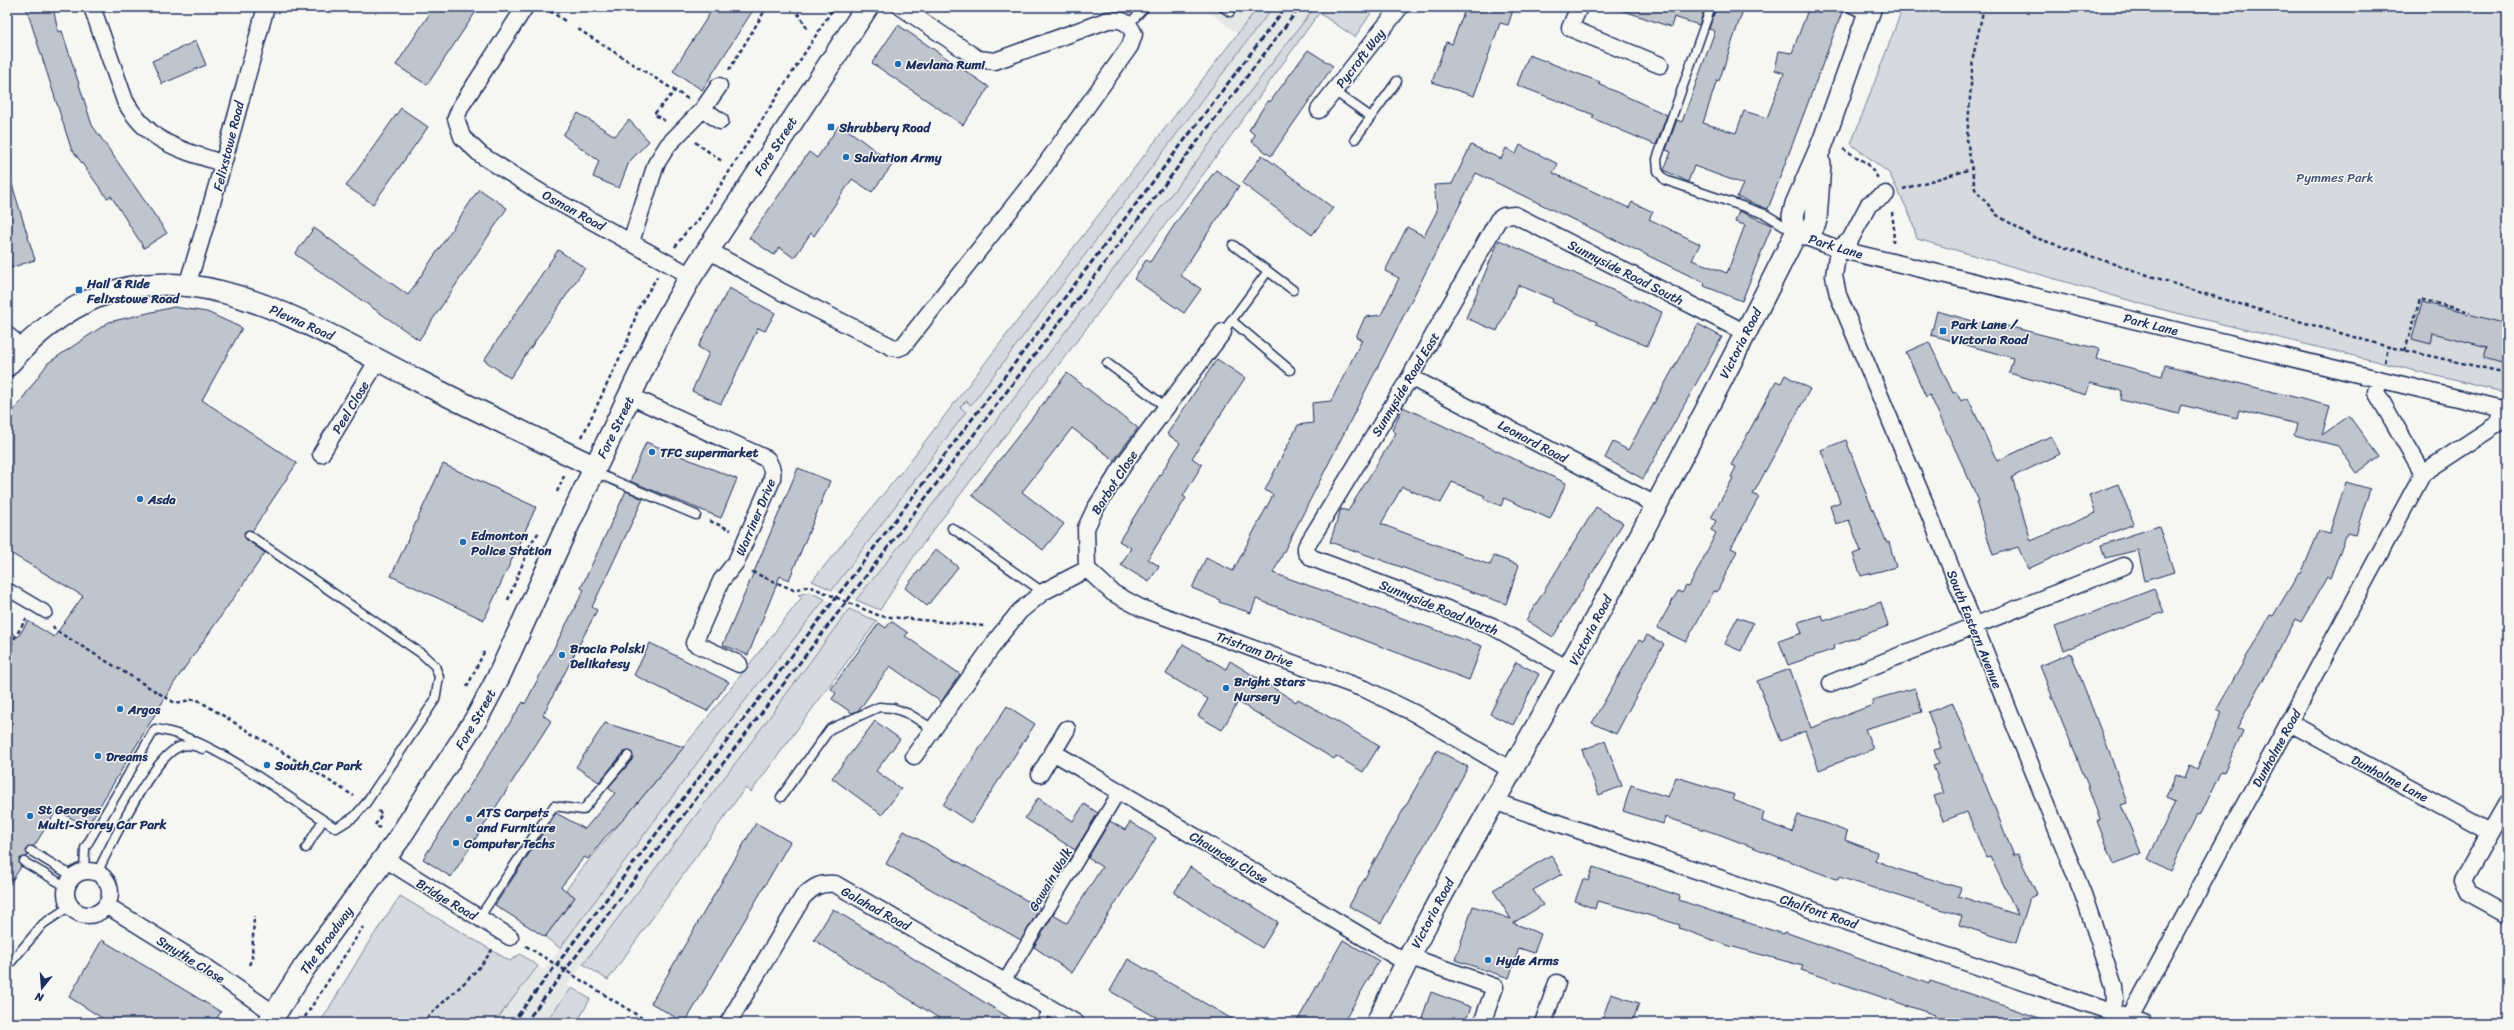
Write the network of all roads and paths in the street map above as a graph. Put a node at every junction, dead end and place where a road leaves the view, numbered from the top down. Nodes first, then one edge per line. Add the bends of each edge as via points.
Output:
1 (92, 7) edge
2 (266, 7) edge
3 (525, 7) edge
4 (544, 7) edge
5 (767, 7) edge
6 (794, 7) edge
7 (834, 7) edge
8 (867, 7) edge
9 (901, 7) edge
10 (1145, 7) edge
11 (1400, 7) edge
12 (1579, 7) edge
13 (1711, 7) edge
14 (1849, 7) edge
15 (1984, 7) edge
16 (1869, 12) edge
17 (565, 21) dead end
18 (1129, 24) junction
19 (578, 29) dead end
20 (808, 30) dead end
21 (1660, 66) dead end
22 (1397, 81) dead end
23 (719, 86) joint
24 (675, 91) junction
25 (1334, 91) junction
26 (703, 109) junction
27 (1319, 110) dead end
28 (1371, 117) junction
29 (720, 121) dead end
30 (680, 132) junction
31 (1355, 139) dead end
32 (723, 162) dead end
33 (222, 163) junction
34 (1971, 169) junction
35 (1886, 194) joint
36 (1504, 216) joint
37 (1796, 233) junction
38 (630, 242) junction
39 (1233, 244) dead end
40 (1838, 249) junction
41 (708, 250) junction
42 (671, 252) dead end
43 (660, 271) dead end
44 (1268, 271) junction
45 (691, 276) junction
46 (187, 285) junction
47 (1293, 290) dead end
48 (2470, 312) dead end
49 (1227, 326) junction
50 (1746, 333) junction
51 (15, 341) edge
52 (2388, 347) junction
53 (2406, 351) junction
54 (378, 360) junction
55 (1107, 364) dead end
56 (7, 366) edge
57 (1290, 370) dead end
58 (2507, 373) edge
59 (2381, 375) junction
60 (1410, 377) junction
61 (630, 396) junction
62 (1166, 408) junction
63 (2505, 409) edge
64 (582, 438) dead end
65 (321, 454) dead end
66 (594, 469) junction
67 (566, 472) dead end
68 (2423, 473) junction
69 (557, 494) dead end
70 (1656, 505) junction
71 (696, 515) joint
72 (543, 528) dead end
73 (952, 528) dead end
74 (249, 535) dead end
75 (747, 536) junction
76 (1306, 552) joint
77 (736, 562) junction
78 (2124, 566) dead end
79 (1087, 569) junction
80 (7, 589) edge
81 (1042, 592) junction
82 (34, 605) junction
83 (504, 607) dead end
84 (46, 612) joint
85 (1974, 625) junction
86 (1001, 634) junction
87 (486, 648) dead end
88 (7, 651) edge
89 (739, 664) dead end
90 (1568, 669) junction
91 (1831, 683) dead end
92 (466, 688) dead end
93 (2290, 723) junction
94 (933, 729) junction
95 (1066, 729) dead end
96 (1053, 752) junction
97 (216, 753) junction
98 (628, 756) dead end
99 (914, 756) dead end
100 (1511, 770) junction
101 (1040, 774) dead end
102 (1119, 792) junction
103 (781, 798) dead end
104 (359, 799) dead end
105 (1493, 801) junction
106 (2507, 803) edge
107 (382, 814) dead end
108 (323, 820) junction
109 (386, 822) dead end
110 (2490, 832) junction
111 (306, 848) dead end
112 (31, 851) dead end
113 (385, 859) junction
114 (24, 862) dead end
115 (80, 877) junction
116 (70, 906) junction
117 (106, 906) junction
118 (2507, 914) edge
119 (254, 916) dead end
120 (479, 918) junction
121 (506, 934) junction
122 (1407, 959) junction
123 (249, 965) dead end
124 (7, 967) edge
125 (1005, 980) junction
126 (1557, 983) dead end
127 (1050, 1006) junction
128 (2112, 1011) junction
129 (272, 1018) edge
130 (2134, 1021) edge
131 (422, 1023) edge
132 (650, 1023) edge
133 (728, 1023) edge
134 (1040, 1023) edge
135 (1076, 1023) edge
136 (1377, 1023) edge
137 (1482, 1023) edge
138 (1543, 1023) edge

1 - 33 street via 125,101 133,116 153,135 174,148
2 - 33 street, Felixstowe Road
3 - 38 street, Osman Road via 461,106 456,118 462,136 481,155 540,192
4 - 17 path
5 - 23 path
6 - 20 path
7 - 42 path, Fore Street via 697,222
8 - 41 main road, Fore Street
9 - 18 street via 978,59 987,61 995,61 1108,20 1120,19
10 - 18 lane
11 - 25 street, Pycroft Way
12 - 21 street via 1570,28
13 - 37 lane via 1657,159 1658,171 1665,180 1765,214
14 - 16 lane
15 - 34 path via 1973,57 1968,101 1967,139
16 - 37 street via 1823,142 1796,204 1793,216
18 - 41 street via 1134,34 1130,46 1038,175 903,346 892,346 782,292
19 - 24 path
22 - 28 lane
23 - 26 street
24 - 26 path
24 - 30 path via 654,114
25 - 27 street, Pycroft Way
25 - 28 lane
26 - 29 street
26 - 30 street
28 - 31 lane
30 - 32 path
30 - 38 street via 656,164
33 - 46 street, Felixstowe Road via 214,202
34 - 35 path
34 - 52 path via 1975,189 1997,215 2033,237 2202,293
35 - 40 street via 1869,204 1850,240
36 - 50 street, Sunnyside Road South via 1515,215
36 - 60 street, Sunnyside Road East via 1498,220
37 - 40 street, Park Lane
37 - 50 street, Victoria Road
38 - 45 street, Osman Road
39 - 44 lane
40 - 59 street, Park Lane
40 - 85 street, South Eastern Avenue via 1834,276 1842,308
41 - 45 main road, Fore Street
43 - 64 path, Fore Street via 638,309 628,340
44 - 47 lane
44 - 49 lane
45 - 61 main road, Fore Street via 646,360
46 - 51 street, Plevna Road via 135,286 108,292 81,303 46,326
46 - 54 street, Plevna Road via 252,300 337,337
48 - 53 path via 2420,299
49 - 57 lane
49 - 62 street, Barbot Close
50 - 70 street, Victoria Road
51 - 56 street, Plevna Road
52 - 53 path
52 - 59 path
53 - 58 path
54 - 65 street, Peel Close
54 - 66 street, Plevna Road
55 - 62 lane
59 - 63 street, Park Lane
59 - 68 street via 2376,392
60 - 70 street, Leonard Road
60 - 76 street, Sunnyside Road East via 1306,547
61 - 66 main road, Fore Street
61 - 75 street, Warriner Drive via 767,459 773,474 771,482
62 - 79 street, Barbot Close via 1095,508 1086,528
63 - 68 street, Dunholme Road via 2499,423
66 - 71 lane
66 - 113 main road, Fore Street via 489,697 439,779
67 - 69 path
68 - 93 street, Dunholme Road
70 - 90 street, Victoria Road
71 - 75 path
72 - 83 path via 531,543
73 - 81 lane
74 - 108 lane via 422,654 435,666 439,677 436,700 366,803 354,817 336,828
75 - 77 street, Warriner Drive
76 - 90 street, Sunnyside Road North via 1312,558 1492,626
77 - 86 path via 794,590 809,586 880,616 988,627
77 - 89 street, Warriner Drive via 721,581 694,643
78 - 85 street
79 - 81 street
79 - 100 street, Tristram Drive via 1113,593 1140,608 1366,690 1414,713
80 - 82 street
81 - 86 street via 1020,611
82 - 84 street
82 - 88 path
84 - 104 path via 55,630 175,703 196,699
85 - 91 street
85 - 128 street, South Eastern Avenue via 2083,894 2114,986
86 - 94 street
87 - 92 path, Fore Street
90 - 100 street, Victoria Road
93 - 110 street, Dunholme Lane
93 - 130 street, Dunholme Road via 2182,918
94 - 99 street
94 - 103 lane via 909,714 893,708 879,707 830,729
95 - 96 street
96 - 101 street
96 - 102 street, Chauncey Close
97 - 108 lane
97 - 115 lane via 183,746 171,751 158,764 118,831
97 - 115 lane via 172,731 156,729 85,848
98 - 120 lane via 583,810 554,806
100 - 105 street, Victoria Road
102 - 122 street, Chauncey Close
102 - 125 street, Gawain Walk
105 - 122 street, Victoria Road
105 - 128 street, Chalfont Road
106 - 110 street
107 - 109 path via 375,825 380,828
108 - 111 lane
110 - 118 street via 2463,880 2464,886 2469,893
112 - 115 lane
113 - 120 street, Bridge Road
113 - 129 main road, The Broadway via 304,968
114 - 115 lane
115 - 116 street via 66,898
115 - 117 street via 107,883 110,893
116 - 117 street via 77,912 87,915 96,913
116 - 124 lane via 43,924
117 - 129 street, Smythe Close via 209,969
119 - 123 path via 252,958
120 - 121 street, Bridge Road
121 - 131 path via 469,979 442,1001
121 - 132 path
122 - 136 street, Victoria Road
122 - 137 street, Chauncey Close via 1495,987
125 - 127 street, Galahad Road
125 - 133 street, Galahad Road via 835,884 822,883 812,888 804,897
126 - 138 street
127 - 134 lane
127 - 135 street, Galahad Road
128 - 130 street, Chalfont Road

